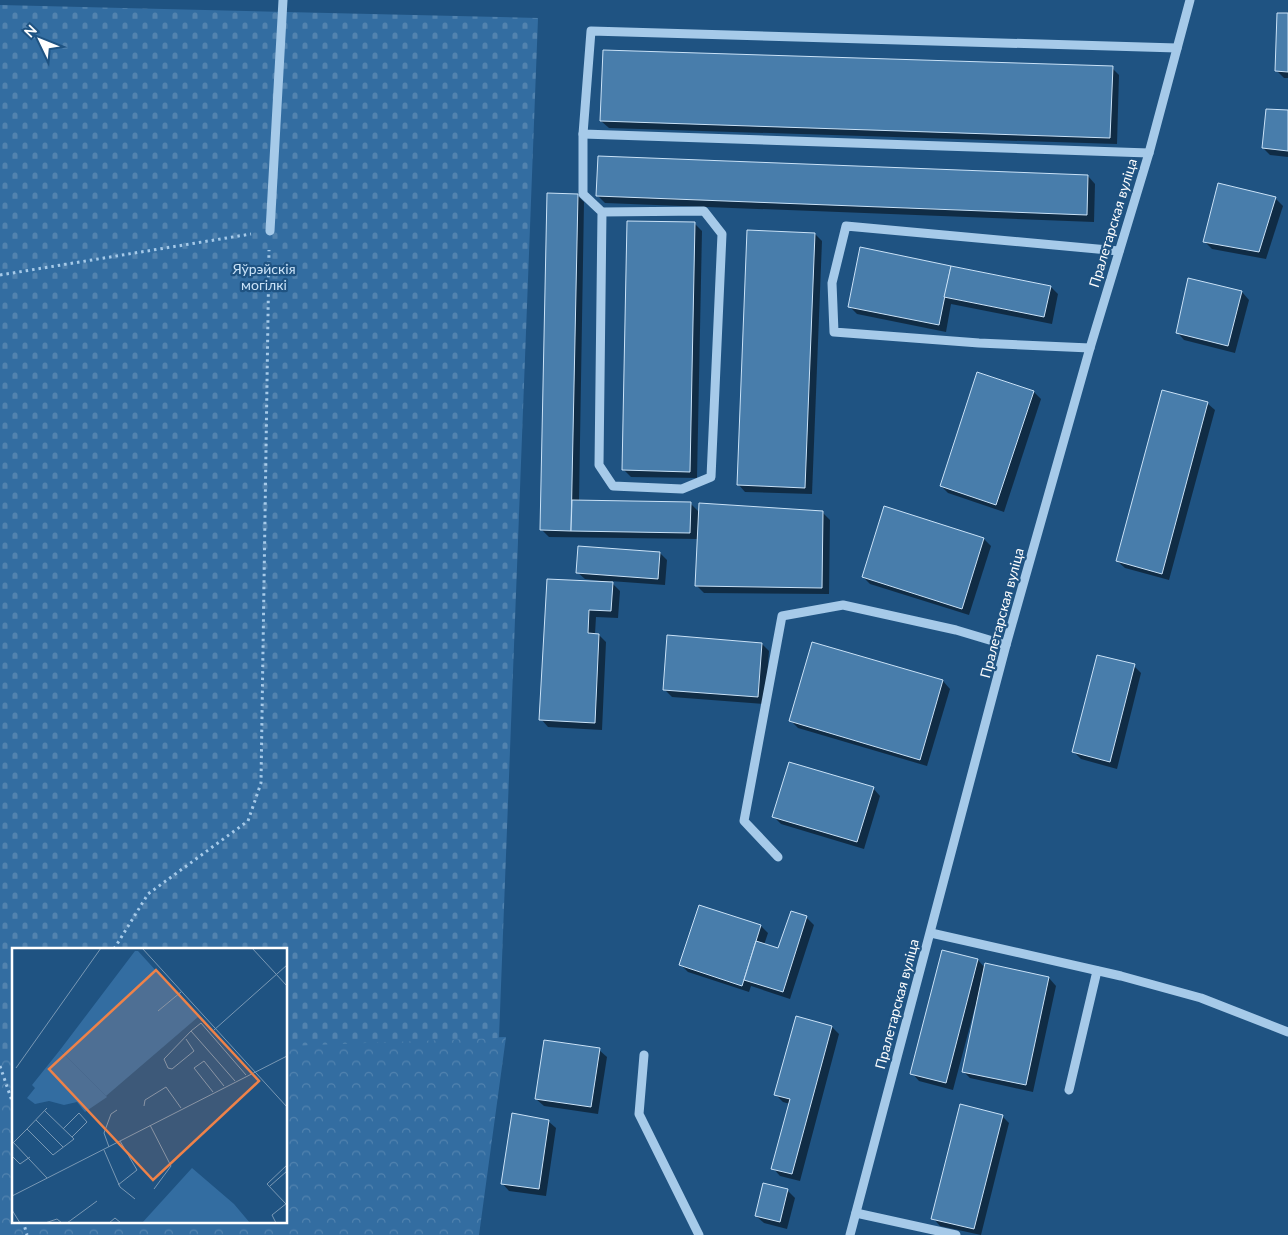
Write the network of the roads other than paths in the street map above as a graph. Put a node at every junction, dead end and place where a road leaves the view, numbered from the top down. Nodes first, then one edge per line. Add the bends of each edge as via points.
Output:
1 (283, 0) edge
2 (1190, 0) edge
3 (1177, 48) junction
4 (584, 134) junction
5 (1148, 153) junction
6 (602, 212) junction
7 (270, 231) road end
8 (1119, 251) junction
9 (1090, 348) junction
10 (1006, 645) junction
11 (778, 857) dead end
12 (930, 933) junction
13 (1097, 971) junction
14 (1288, 1032) edge
15 (644, 1055) dead end
16 (1069, 1090) dead end
17 (856, 1212) junction
18 (699, 1235) edge
19 (850, 1235) edge
20 (956, 1235) edge

1 - 7 street
2 - 3 street, Пралетарская вуліца
3 - 4 street via 591,31
3 - 5 street, Пралетарская вуліца
4 - 5 street
4 - 6 street via 583,194
5 - 8 street, Пралетарская вуліца
6 - 6 street via 599,465 613,486 682,489 711,477 722,234 704,211
8 - 9 street, Пралетарская вуліца
8 - 9 street via 846,226 832,283 834,332
9 - 10 street, Пралетарская вуліца
10 - 11 street via 956,630 843,605 782,616 744,821
10 - 12 street, Пралетарская вуліца
12 - 13 street
12 - 17 street, Пралетарская вуліца
13 - 14 street via 1201,998
13 - 16 street
15 - 18 street via 639,1114
17 - 19 street, Пралетарская вуліца
17 - 20 street

